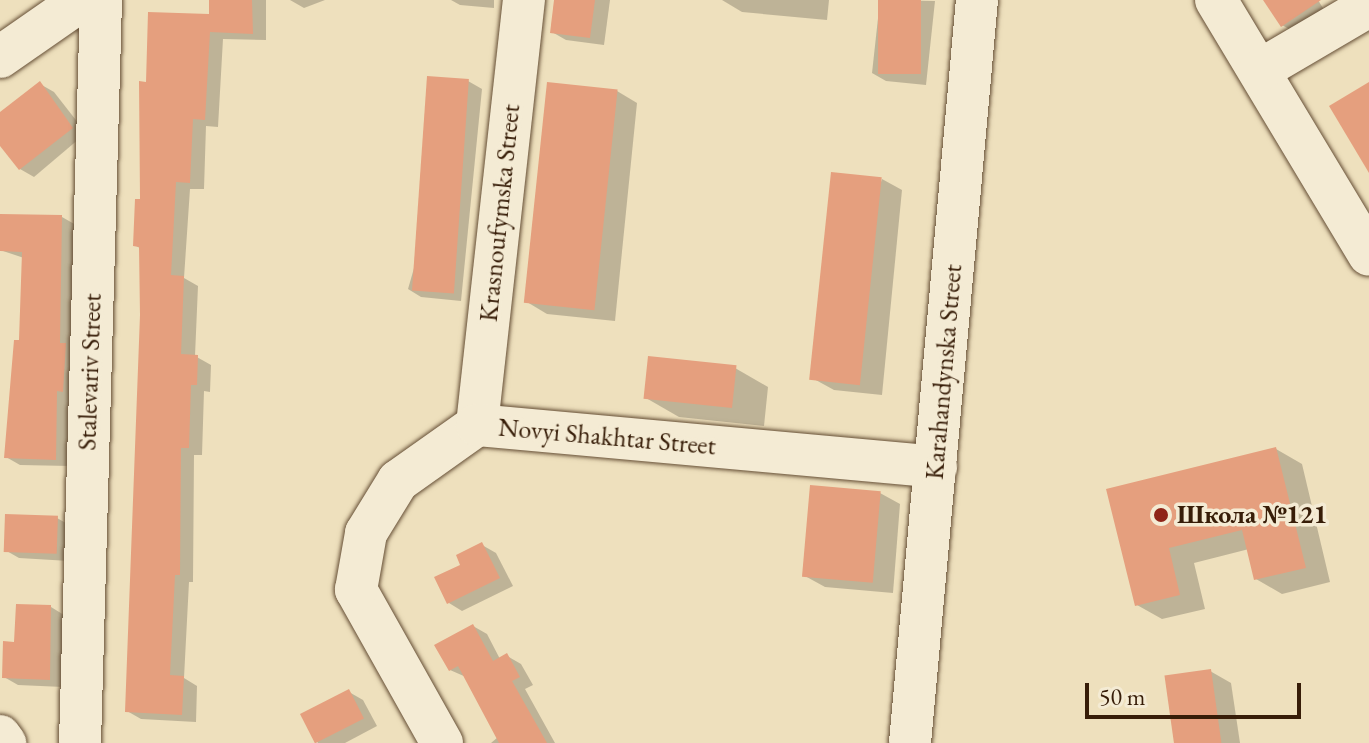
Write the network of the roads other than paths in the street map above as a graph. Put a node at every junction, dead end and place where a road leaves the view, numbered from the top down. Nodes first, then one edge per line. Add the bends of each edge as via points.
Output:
1 (82, 0) edge
2 (101, 0) edge
3 (524, 0) edge
4 (977, 0) edge
5 (1216, 0) edge
6 (1369, 6) edge
7 (0, 57) edge
8 (1260, 70) junction
9 (1369, 255) edge
10 (477, 425) junction
11 (936, 467) junction
12 (0, 736) edge
13 (5, 743) edge
14 (80, 743) edge
15 (442, 743) edge
16 (910, 743) edge

1 - 7 street
2 - 14 street, Stalevariv Street
3 - 10 street, Krasnoufymska Street
4 - 11 street, Karahandynska Street
5 - 8 street
6 - 8 street
8 - 9 street
10 - 11 street, Novyi Shakhtar Street
10 - 15 street, Novyi Shakhtar Street via 398,481 366,533 356,590
11 - 16 street, Karahandynska Street
12 - 13 street

